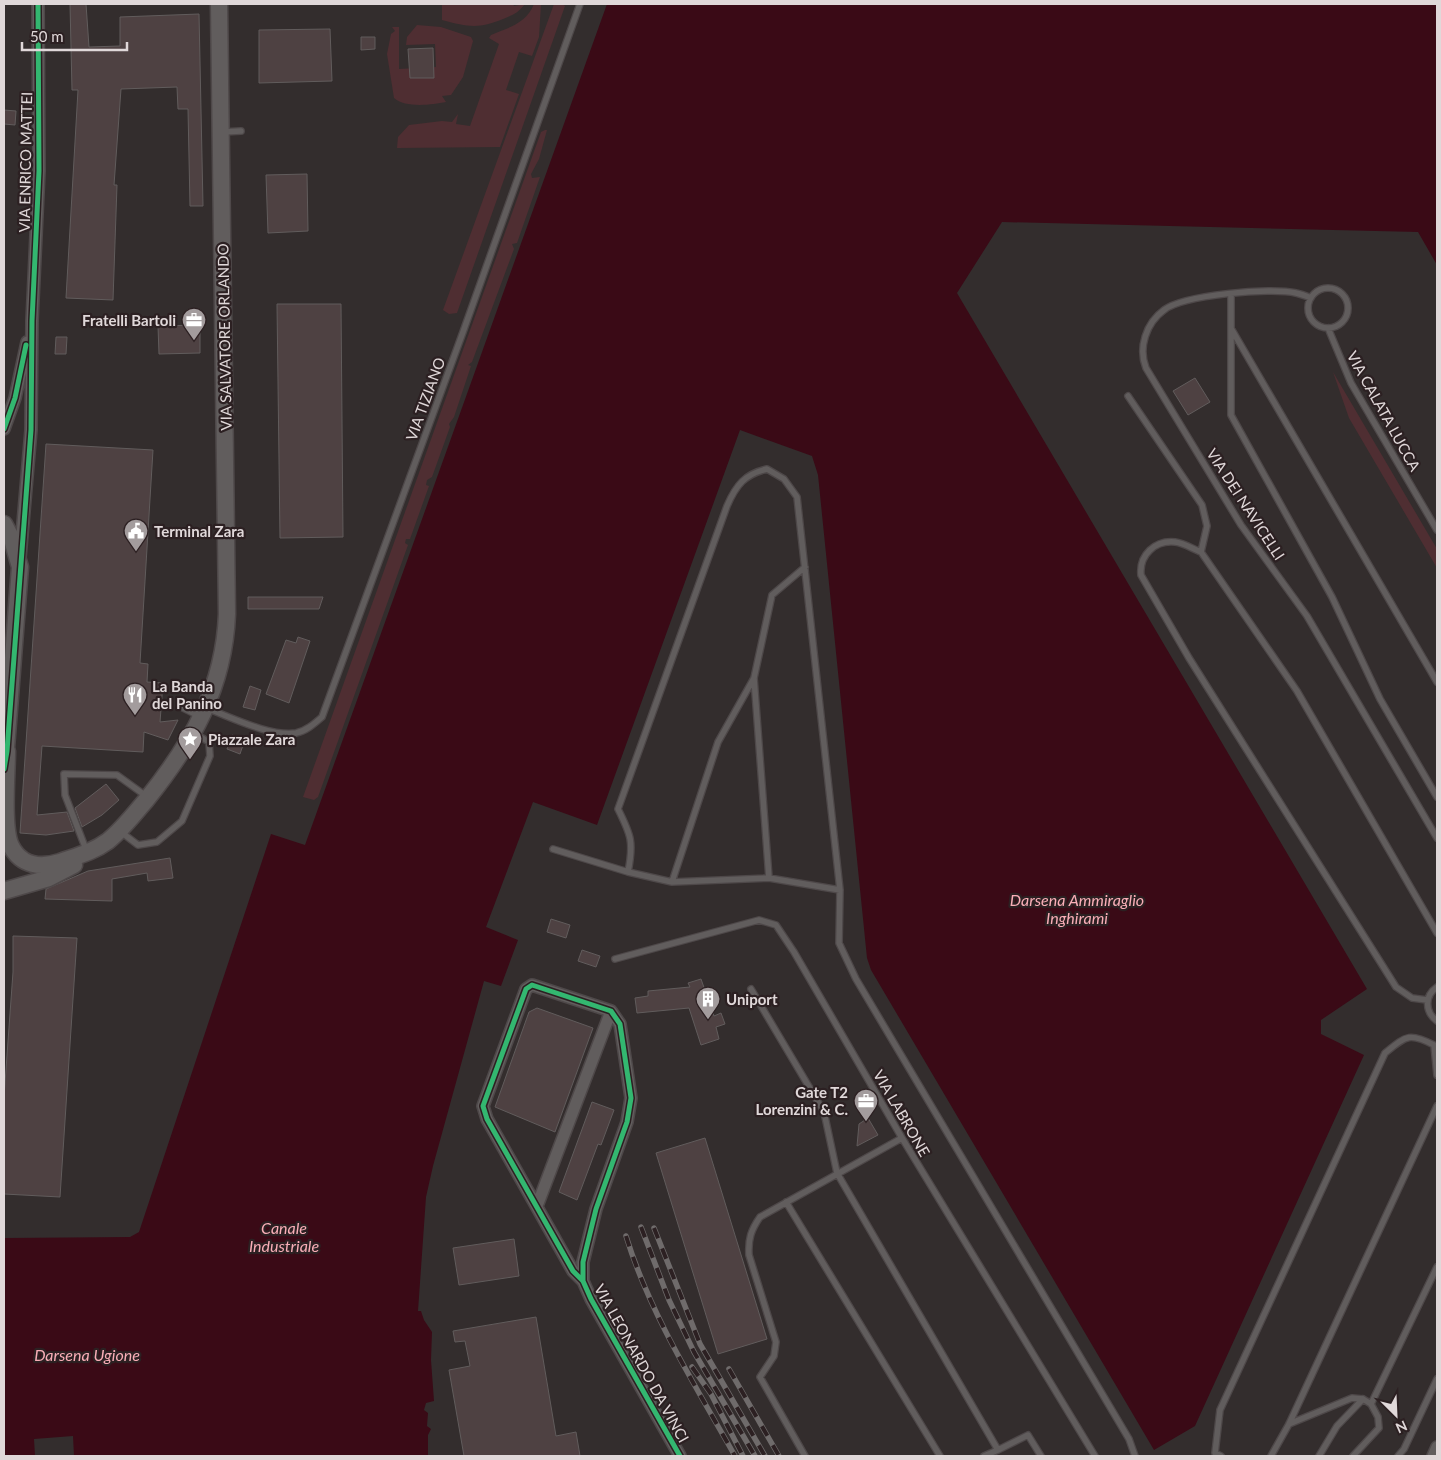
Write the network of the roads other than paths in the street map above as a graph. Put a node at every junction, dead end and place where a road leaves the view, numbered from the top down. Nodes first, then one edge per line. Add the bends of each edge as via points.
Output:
1 (38, 4) edge
2 (219, 4) edge
3 (580, 4) edge
4 (241, 131) dead end
5 (221, 132) junction
6 (1231, 294) junction
7 (1310, 298) junction
8 (32, 321) junction
9 (1231, 328) junction
10 (1328, 328) junction
11 (1128, 396) dead end
12 (4, 429) edge
13 (4, 524) edge
14 (1437, 530) edge
15 (1201, 552) junction
16 (20, 567) junction
17 (805, 567) junction
18 (9, 656) edge
19 (754, 678) junction
20 (1437, 682) edge
21 (183, 708) dead end
22 (204, 712) junction
23 (193, 733) junction
24 (6, 744) edge
25 (4, 769) edge
26 (148, 797) junction
27 (1437, 797) edge
28 (119, 830) junction
29 (1437, 838) edge
30 (553, 849) dead end
31 (86, 854) junction
32 (628, 872) junction
33 (769, 878) junction
34 (672, 882) junction
35 (840, 890) junction
36 (4, 891) edge
37 (1437, 933) edge
38 (615, 959) dead end
39 (1437, 987) edge
40 (751, 989) dead end
41 (1427, 1000) junction
42 (611, 1011) junction
43 (1437, 1021) edge
44 (1437, 1075) edge
45 (1437, 1106) edge
46 (902, 1138) junction
47 (837, 1174) junction
48 (786, 1202) junction
49 (537, 1206) junction
50 (1437, 1266) edge
51 (583, 1281) junction
52 (1437, 1379) edge
53 (1363, 1399) junction
54 (1371, 1404) junction
55 (1289, 1424) junction
56 (1437, 1447) edge
57 (998, 1450) junction
58 (1217, 1455) edge
59 (680, 1456) edge
60 (805, 1456) edge
61 (940, 1456) edge
62 (984, 1456) edge
63 (1041, 1456) edge
64 (1095, 1456) edge
65 (1135, 1456) edge
66 (1271, 1456) edge
67 (1318, 1456) edge
68 (1353, 1456) edge
69 (1398, 1456) edge
70 (1433, 1456) edge

1 - 8 street, VIA ENRICO MATTEI via 39,171
2 - 5 main road, VIA SALVATORE ORLANDO
3 - 22 lane, VIA TIZIANO via 322,716 297,733 286,733
4 - 5 lane
5 - 22 main road, VIA SALVATORE ORLANDO via 227,614 220,670
6 - 7 lane, VIA DEI NAVICELLI via 1296,293
6 - 9 lane
6 - 29 lane, VIA DEI NAVICELLI via 1196,298 1164,309 1151,325 1141,347 1142,358 1241,525 1316,631
7 - 10 lane via 1310,318
7 - 10 lane via 1316,291 1326,288 1334,289 1346,299 1346,316 1340,324
8 - 12 street, VIA ENRICO MATTEI
8 - 16 street, VIA ENRICO MATTEI via 31,430
9 - 20 lane
9 - 27 lane via 1231,415 1332,597 1380,699
10 - 14 lane, VIA CALATA LUCCA via 1351,383
11 - 15 lane via 1202,505 1207,526
13 - 16 main road
15 - 37 lane via 1297,691
15 - 41 lane via 1178,542 1166,542 1144,555 1140,564 1141,575 1189,658 1396,988 1412,998
16 - 18 main road, VIA ENRICO MATTEI
17 - 19 lane via 772,595
17 - 32 lane via 797,497 784,479 767,469 754,472 735,487 727,506 618,809 630,835 632,853
17 - 35 lane
18 - 24 main road, VIA ENRICO MATTEI
19 - 33 lane
19 - 34 lane via 718,742
21 - 22 lane
22 - 23 main road
23 - 26 main road
23 - 28 lane via 209,742 210,756 182,821 156,842 138,845
24 - 25 main road, VIA ENRICO MATTEI
24 - 31 main road, VIA ENRICO MATTEI via 7,828 15,851 37,866
26 - 28 main road
26 - 31 lane via 117,775 64,774 65,795
28 - 31 main road
30 - 32 lane
31 - 36 main road via 49,878
32 - 34 lane
33 - 34 lane
33 - 35 lane
35 - 65 lane via 839,943 856,979 1124,1431
38 - 46 lane, VIA LABRONE via 759,920 776,925
39 - 41 lane
40 - 47 lane via 824,1112
41 - 43 lane via 1430,1014
42 - 49 street
42 - 49 street, VIA LEONARDO DA VINCI via 538,986 526,989 483,1106 487,1119
42 - 51 street, VIA LEONARDO DA VINCI via 620,1024 631,1098 628,1122 596,1208 583,1262
44 - 58 lane via 1434,1045 1425,1040 1415,1036 1404,1037 1385,1052 1220,1410
45 - 55 lane
46 - 47 lane
46 - 64 lane, VIA LABRONE
47 - 48 lane
47 - 57 lane
48 - 60 lane via 760,1217 752,1228 748,1240 749,1255 776,1342 774,1356 760,1377
48 - 61 lane
49 - 51 street, VIA LEONARDO DA VINCI via 572,1271
50 - 54 lane
51 - 59 street, VIA LEONARDO DA VINCI
52 - 69 lane
53 - 54 lane
53 - 55 lane via 1352,1398
53 - 67 lane via 1337,1426
54 - 68 lane via 1380,1428
55 - 66 lane
56 - 70 street
57 - 62 lane
57 - 63 lane via 1028,1435

